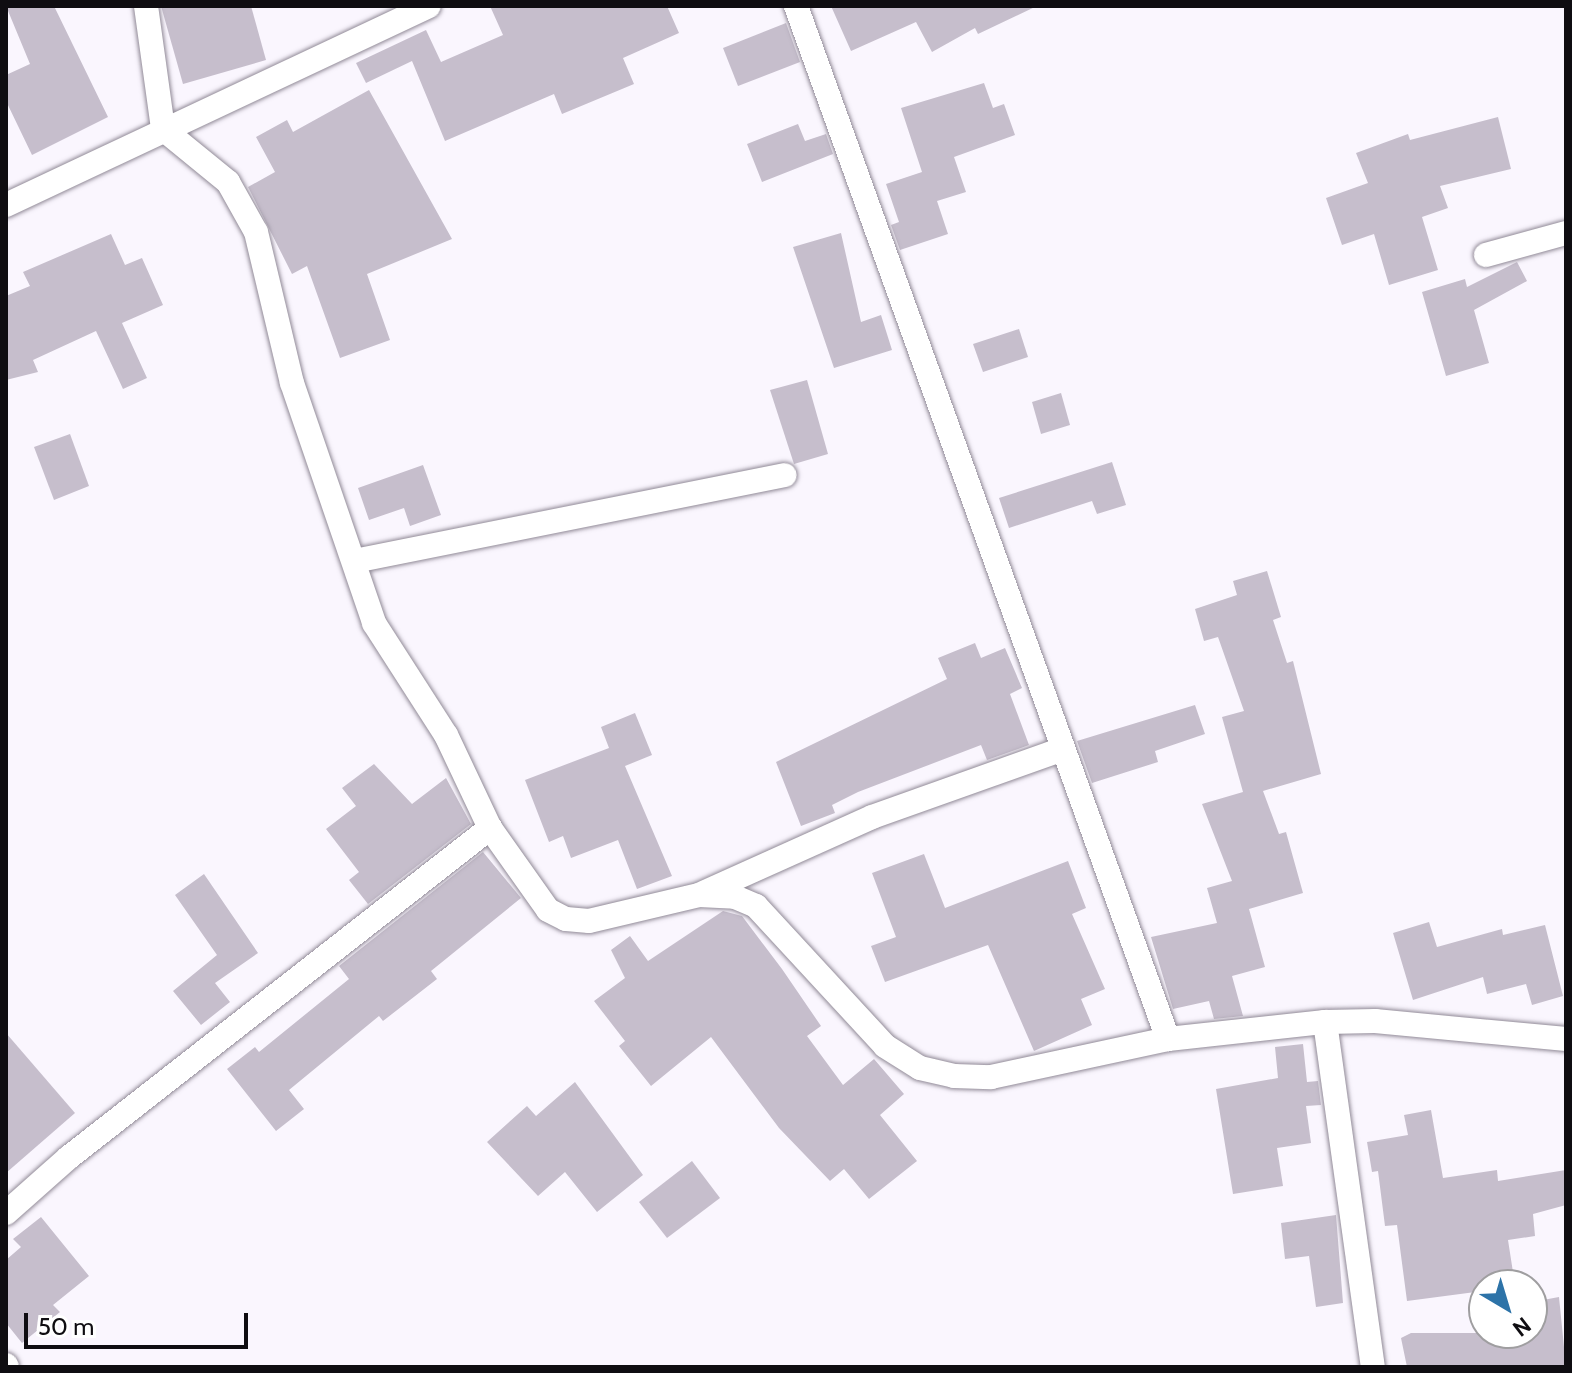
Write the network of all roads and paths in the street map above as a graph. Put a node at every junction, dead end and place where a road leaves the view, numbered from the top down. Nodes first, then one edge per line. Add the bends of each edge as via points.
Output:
1 (146, 6) edge
2 (429, 6) edge
3 (796, 6) edge
4 (163, 129) junction
5 (6, 205) edge
6 (1566, 233) edge
7 (1486, 255) dead end
8 (784, 475) dead end
9 (355, 561) junction
10 (1060, 750) junction
11 (490, 828) junction
12 (699, 895) junction
13 (1325, 1022) junction
14 (1168, 1039) junction
15 (1566, 1039) edge
16 (6, 1213) edge
17 (1373, 1367) edge

1 - 4 street
2 - 4 street
3 - 10 street
4 - 5 street
4 - 9 street via 228,182 256,232 292,383
6 - 7 street
8 - 9 street
9 - 11 street via 374,623 446,735
10 - 12 street via 872,817
10 - 14 street
11 - 12 street via 548,910 566,919 589,921
11 - 16 street via 116,1120
12 - 14 street via 735,897 756,906 885,1046 920,1068 991,1077
13 - 14 street
13 - 15 street via 1375,1021
13 - 17 street

